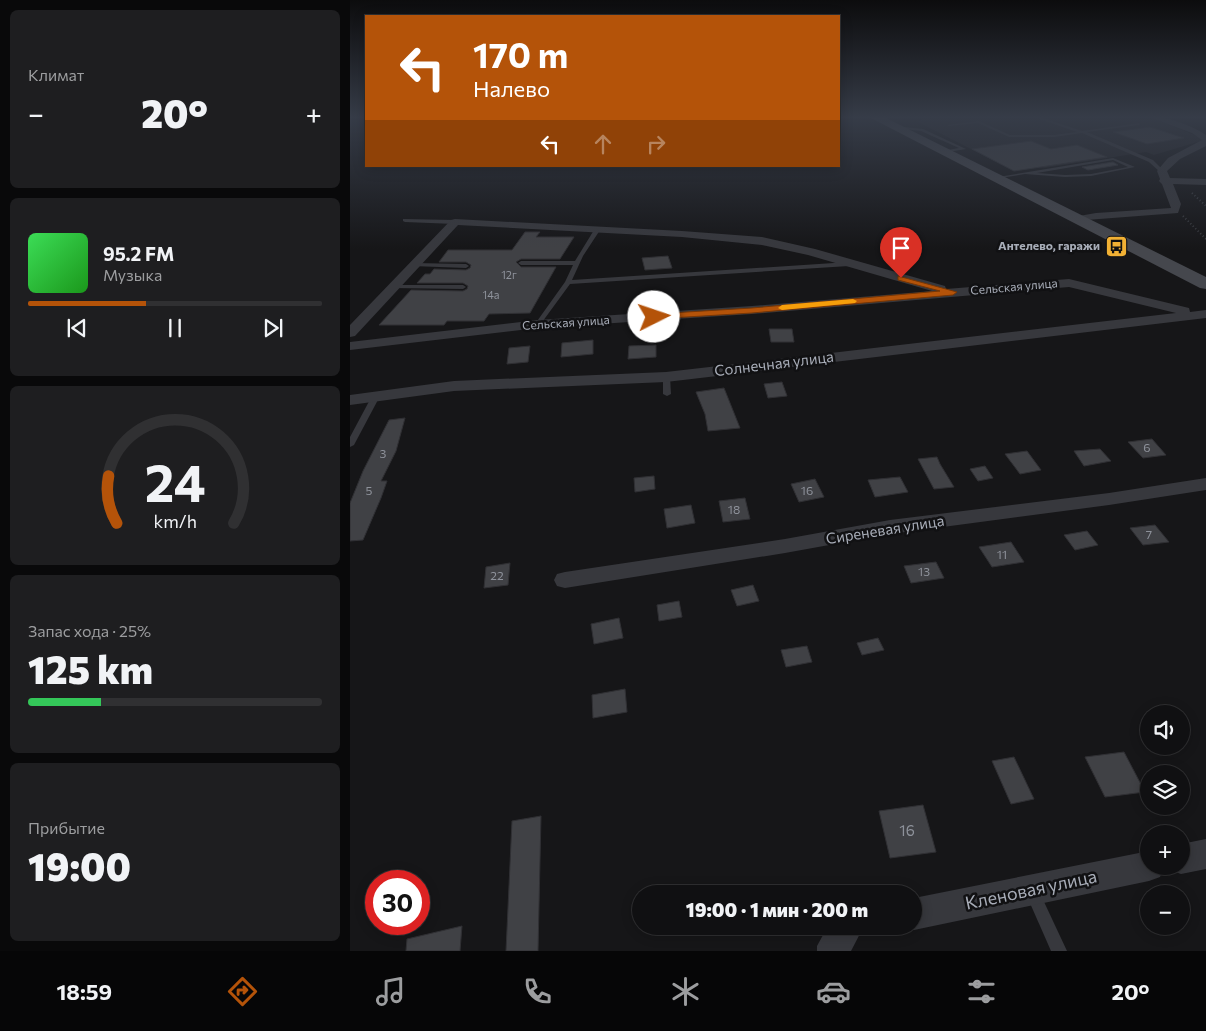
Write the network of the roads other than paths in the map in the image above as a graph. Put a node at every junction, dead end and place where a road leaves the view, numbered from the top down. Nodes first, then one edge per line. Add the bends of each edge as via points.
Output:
1 (959, 160) edge
2 (1105, 160) edge
3 (1116, 160) edge
4 (1149, 160) edge
5 (1169, 160) edge
6 (1071, 166) junction
7 (1024, 173) junction
8 (1091, 175) junction
9 (1163, 176) junction
10 (994, 178) junction
11 (1206, 182) edge
12 (1077, 219) junction
13 (405, 220) dead end
14 (455, 222) junction
15 (596, 230) junction
16 (521, 263) dead end
17 (576, 263) junction
18 (849, 264) junction
19 (414, 265) junction
20 (466, 266) dead end
21 (568, 282) junction
22 (1206, 284) edge
23 (394, 286) junction
24 (463, 287) dead end
25 (953, 292) junction
26 (1202, 314) edge
27 (538, 324) junction
28 (350, 333) edge
29 (350, 346) edge
30 (666, 377) junction
31 (667, 394) dead end
32 (376, 396) junction
33 (350, 400) edge
34 (350, 445) edge
35 (1206, 484) edge
36 (565, 580) dead end
37 (1206, 854) edge
38 (1190, 857) edge
39 (1140, 868) edge
40 (1032, 891) junction
41 (922, 912) edge
42 (841, 935) edge
43 (834, 951) edge
44 (1059, 951) edge

1 - 10 main road
2 - 6 lane
3 - 8 lane via 1134,168
4 - 9 lane
5 - 9 street
6 - 7 lane
6 - 8 lane
7 - 8 lane
7 - 10 lane
9 - 11 street
9 - 12 street via 1176,204 1174,211
10 - 12 main road
12 - 22 main road
13 - 14 lane
14 - 15 street
14 - 19 street
15 - 17 lane
15 - 18 street via 762,241
16 - 17 lane
17 - 21 lane
18 - 21 lane
18 - 25 street
19 - 20 lane
19 - 23 street
21 - 27 lane
23 - 24 lane
23 - 28 street
25 - 26 street, Сельская улица via 1069,283
25 - 27 street, Сельская улица
26 - 30 street, Солнечная улица
27 - 29 street, Сельская улица
30 - 31 lane
30 - 32 street, Солнечная улица via 472,385
32 - 33 street, Солнечная улица
32 - 34 lane
35 - 36 street, Сиреневая улица via 890,527
37 - 38 street
39 - 40 street, Кленовая улица
40 - 41 street, Кленовая улица
40 - 44 lane
42 - 43 street via 833,946

